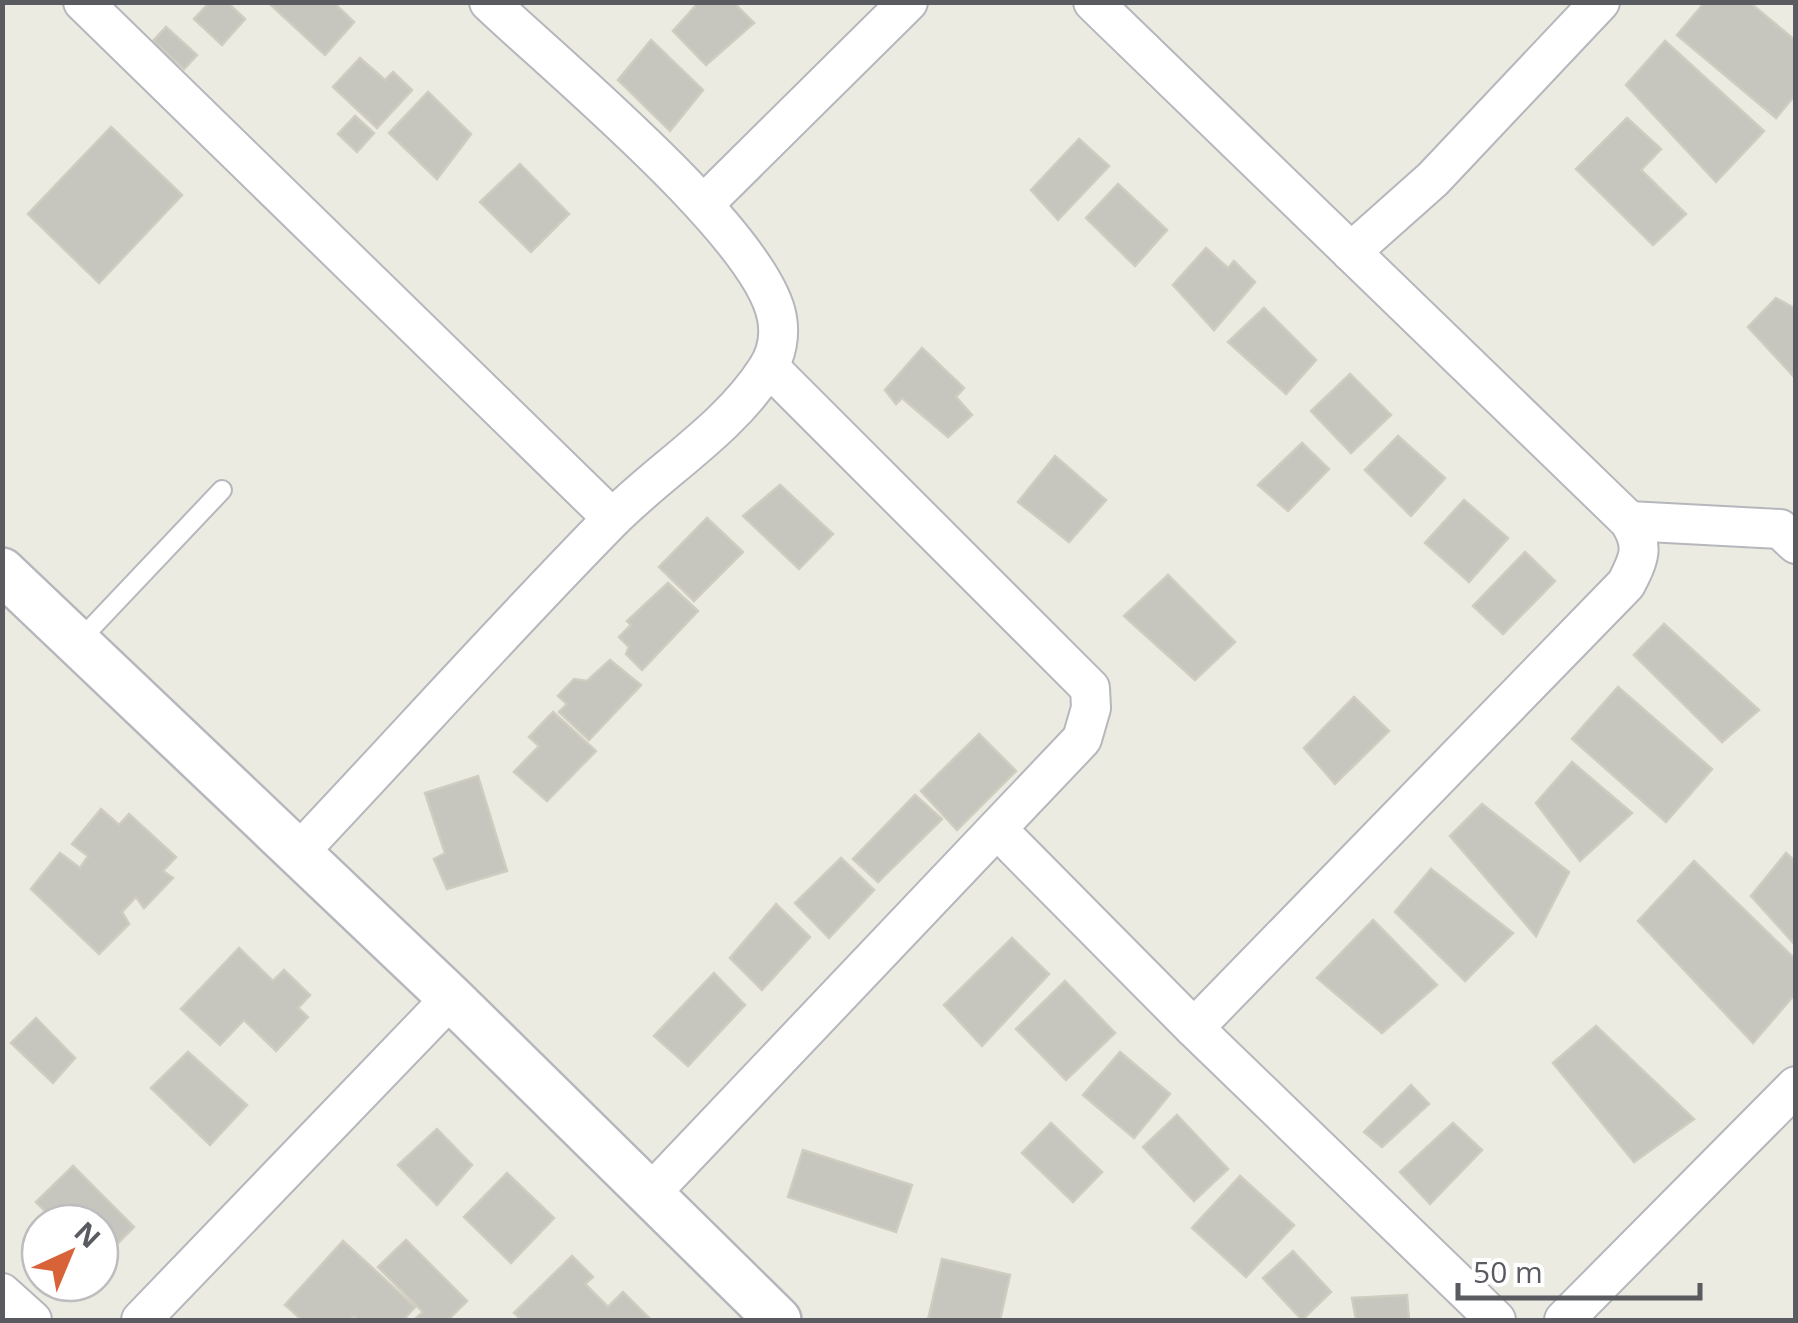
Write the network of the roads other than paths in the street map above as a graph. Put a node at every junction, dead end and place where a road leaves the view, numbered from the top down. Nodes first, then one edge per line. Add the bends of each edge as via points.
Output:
1 (83, 2) edge
2 (488, 2) edge
3 (908, 2) edge
4 (1093, 2) edge
5 (1600, 2) edge
6 (704, 204) junction
7 (1351, 252) junction
8 (769, 367) junction
9 (222, 490) dead end
10 (612, 518) junction
11 (1629, 521) junction
12 (1790, 529) edge
13 (2, 571) edge
14 (78, 642) junction
15 (999, 830) junction
16 (299, 852) junction
17 (451, 998) junction
18 (1194, 1028) junction
19 (1796, 1086) edge
20 (649, 1194) junction
21 (2, 1293) edge
22 (32, 1320) edge
23 (141, 1320) edge
24 (778, 1320) edge
25 (1496, 1320) edge
26 (1564, 1320) edge

1 - 10 street
2 - 6 street
3 - 6 street
4 - 7 street
5 - 7 street via 1433,179
6 - 8 street via 760,277 777,314 779,338
7 - 11 street
8 - 10 street via 733,410
8 - 15 street via 1090,688 1082,739
9 - 14 lane
10 - 16 street
11 - 12 street
11 - 18 street via 1641,540 1626,584
13 - 14 street
14 - 16 street
15 - 18 street
15 - 20 street
16 - 17 street
17 - 20 street
17 - 23 street
18 - 25 street
19 - 26 street
20 - 24 street
21 - 22 street

